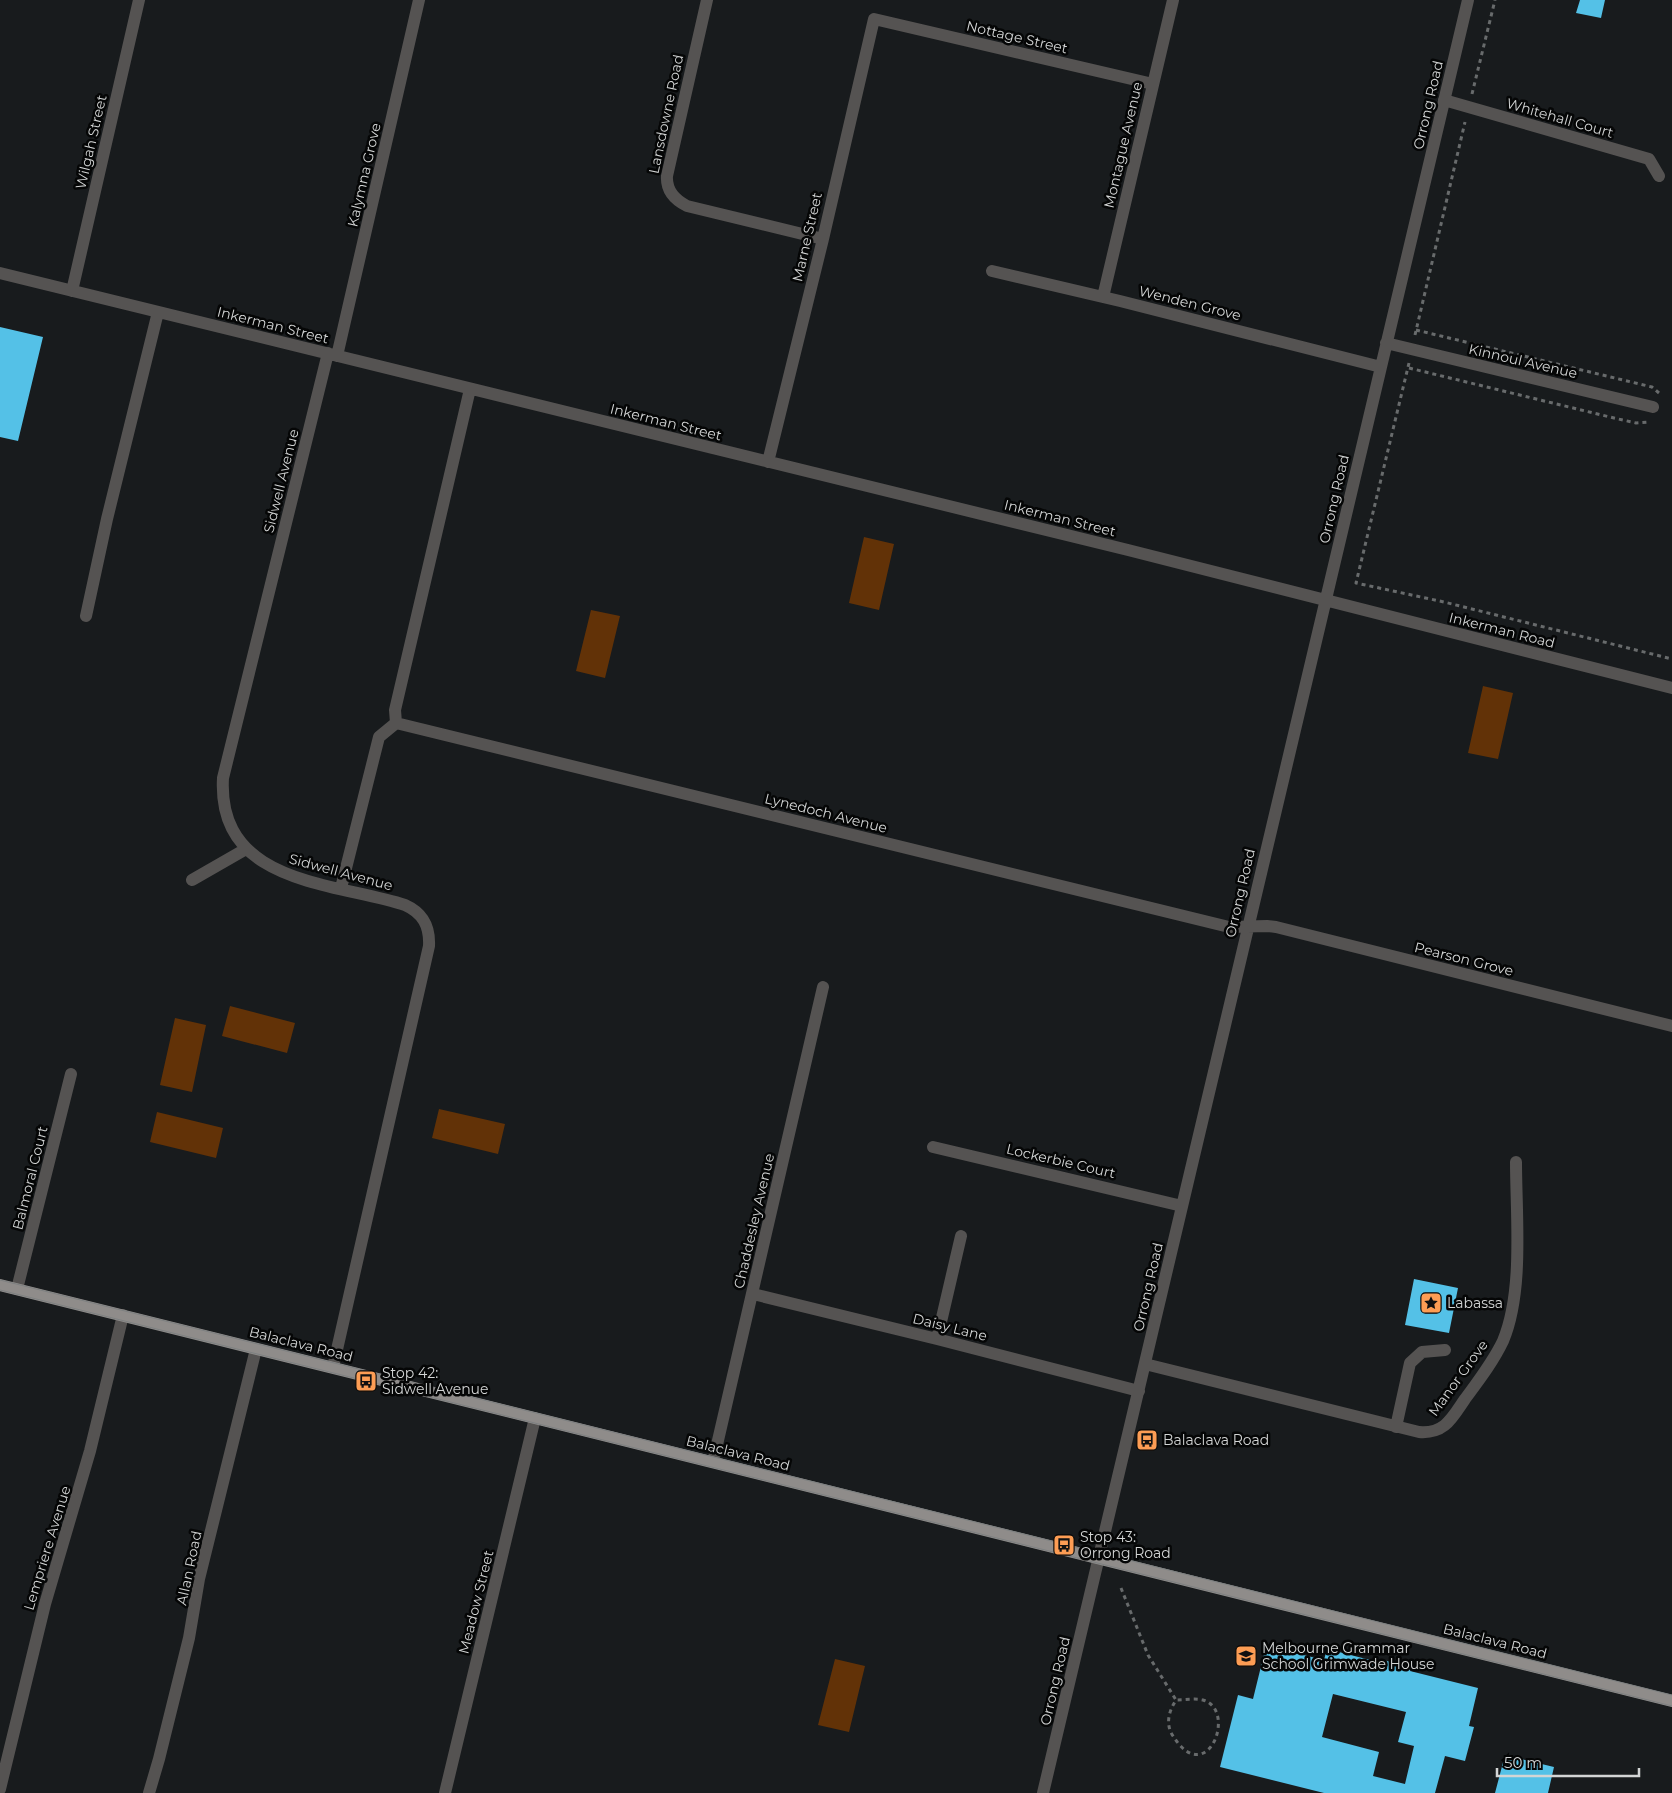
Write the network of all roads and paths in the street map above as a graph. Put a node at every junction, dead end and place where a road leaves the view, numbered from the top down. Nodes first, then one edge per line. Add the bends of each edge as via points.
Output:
1 (139, 0) edge
2 (419, 0) edge
3 (706, 0) edge
4 (1173, 0) edge
5 (1468, 0) edge
6 (1495, 0) edge
7 (874, 18) joint
8 (1153, 84) junction
9 (1444, 100) junction
10 (1469, 107) junction
11 (1659, 176) dead end
12 (823, 239) junction
13 (992, 271) dead end
14 (0, 273) edge
15 (72, 291) junction
16 (1103, 297) junction
17 (158, 312) junction
18 (1386, 343) junction
19 (1412, 350) junction
20 (333, 355) junction
21 (1381, 367) junction
22 (470, 389) junction
23 (1652, 407) dead end
24 (768, 462) junction
25 (1325, 600) junction
26 (86, 616) dead end
27 (1672, 659) edge
28 (1672, 688) edge
29 (396, 723) junction
30 (246, 849) junction
31 (192, 880) dead end
32 (341, 888) junction
33 (1248, 926) junction
34 (823, 987) dead end
35 (1672, 1026) edge
36 (71, 1074) dead end
37 (933, 1147) dead end
38 (1516, 1162) dead end
39 (1182, 1206) junction
40 (961, 1236) dead end
41 (0, 1285) edge
42 (17, 1289) junction
43 (753, 1294) junction
44 (123, 1315) junction
45 (937, 1339) junction
46 (256, 1349) junction
47 (1445, 1350) dead end
48 (1145, 1364) junction
49 (333, 1368) junction
50 (1139, 1391) junction
51 (535, 1418) junction
52 (1396, 1427) junction
53 (713, 1462) junction
54 (1099, 1558) junction
55 (1121, 1588) dead end
56 (1176, 1700) junction
57 (1672, 1701) edge
58 (0, 1789) edge
59 (149, 1793) edge
60 (445, 1793) edge
61 (1043, 1793) edge

1 - 15 street, Wilgah Street
2 - 20 street, Kalymna Grove
3 - 12 street, Lansdowne Road via 667,186 678,201 688,206
4 - 8 street, Montague Avenue
5 - 9 street, Orrong Road
6 - 10 path
7 - 8 street, Nottage Street
7 - 12 street, Marne Street
8 - 16 street, Montague Avenue
9 - 10 street, Whitehall Court
9 - 18 street, Orrong Road
10 - 11 street, Whitehall Court via 1648,159
10 - 19 path
12 - 24 street, Marne Street
13 - 16 street, Wenden Grove
14 - 15 street, Inkerman Street
15 - 17 street, Inkerman Street
16 - 21 street, Wenden Grove
17 - 20 street, Inkerman Street
17 - 26 street
18 - 19 street, Kinnoul Avenue
18 - 21 street, Orrong Road
19 - 23 street, Kinnoul Avenue
19 - 27 path via 1356,583
20 - 22 street, Inkerman Street
20 - 30 street, Sidwell Avenue via 223,778 222,793 228,819
21 - 25 street, Orrong Road
22 - 24 street, Inkerman Street
22 - 29 street via 395,710
24 - 25 street, Inkerman Street
25 - 28 street, Inkerman Road
25 - 33 street, Orrong Road
29 - 32 street via 380,737
29 - 33 street, Lynedoch Avenue via 1229,927
30 - 31 street
30 - 32 street, Sidwell Avenue via 261,861 289,875
32 - 49 street, Sidwell Avenue via 412,908 424,919 430,935
33 - 35 street, Pearson Grove via 1276,928
33 - 39 street, Orrong Road
34 - 43 street, Chaddesley Avenue
36 - 42 street, Balmoral Court
37 - 39 street, Lockerbie Court
38 - 52 street, Manor Grove via 1517,1270 1512,1311 1503,1340 1443,1427 1430,1433
39 - 48 street, Orrong Road
40 - 45 street
41 - 42 main road, Balaclava Road
42 - 44 main road, Balaclava Road
43 - 45 street, Daisy Lane
43 - 53 street, Chaddesley Avenue
44 - 46 main road, Balaclava Road
44 - 58 street, Lempriere Avenue via 88,1460 45,1604
45 - 50 street, Daisy Lane
46 - 49 main road, Balaclava Road
46 - 59 street, Allan Road via 199,1579 185,1657
47 - 52 street via 1422,1352 1410,1362
48 - 50 street, Orrong Road
48 - 52 street, Manor Grove
49 - 51 main road, Balaclava Road
50 - 54 street, Orrong Road
51 - 53 main road, Balaclava Road
51 - 60 street, Meadow Street
53 - 54 main road, Balaclava Road
54 - 57 main road, Balaclava Road
54 - 61 street, Orrong Road
55 - 56 path via 1148,1654
56 - 56 path via 1169,1712 1169,1731 1179,1746 1190,1753 1209,1751 1218,1732 1214,1707 1203,1700

